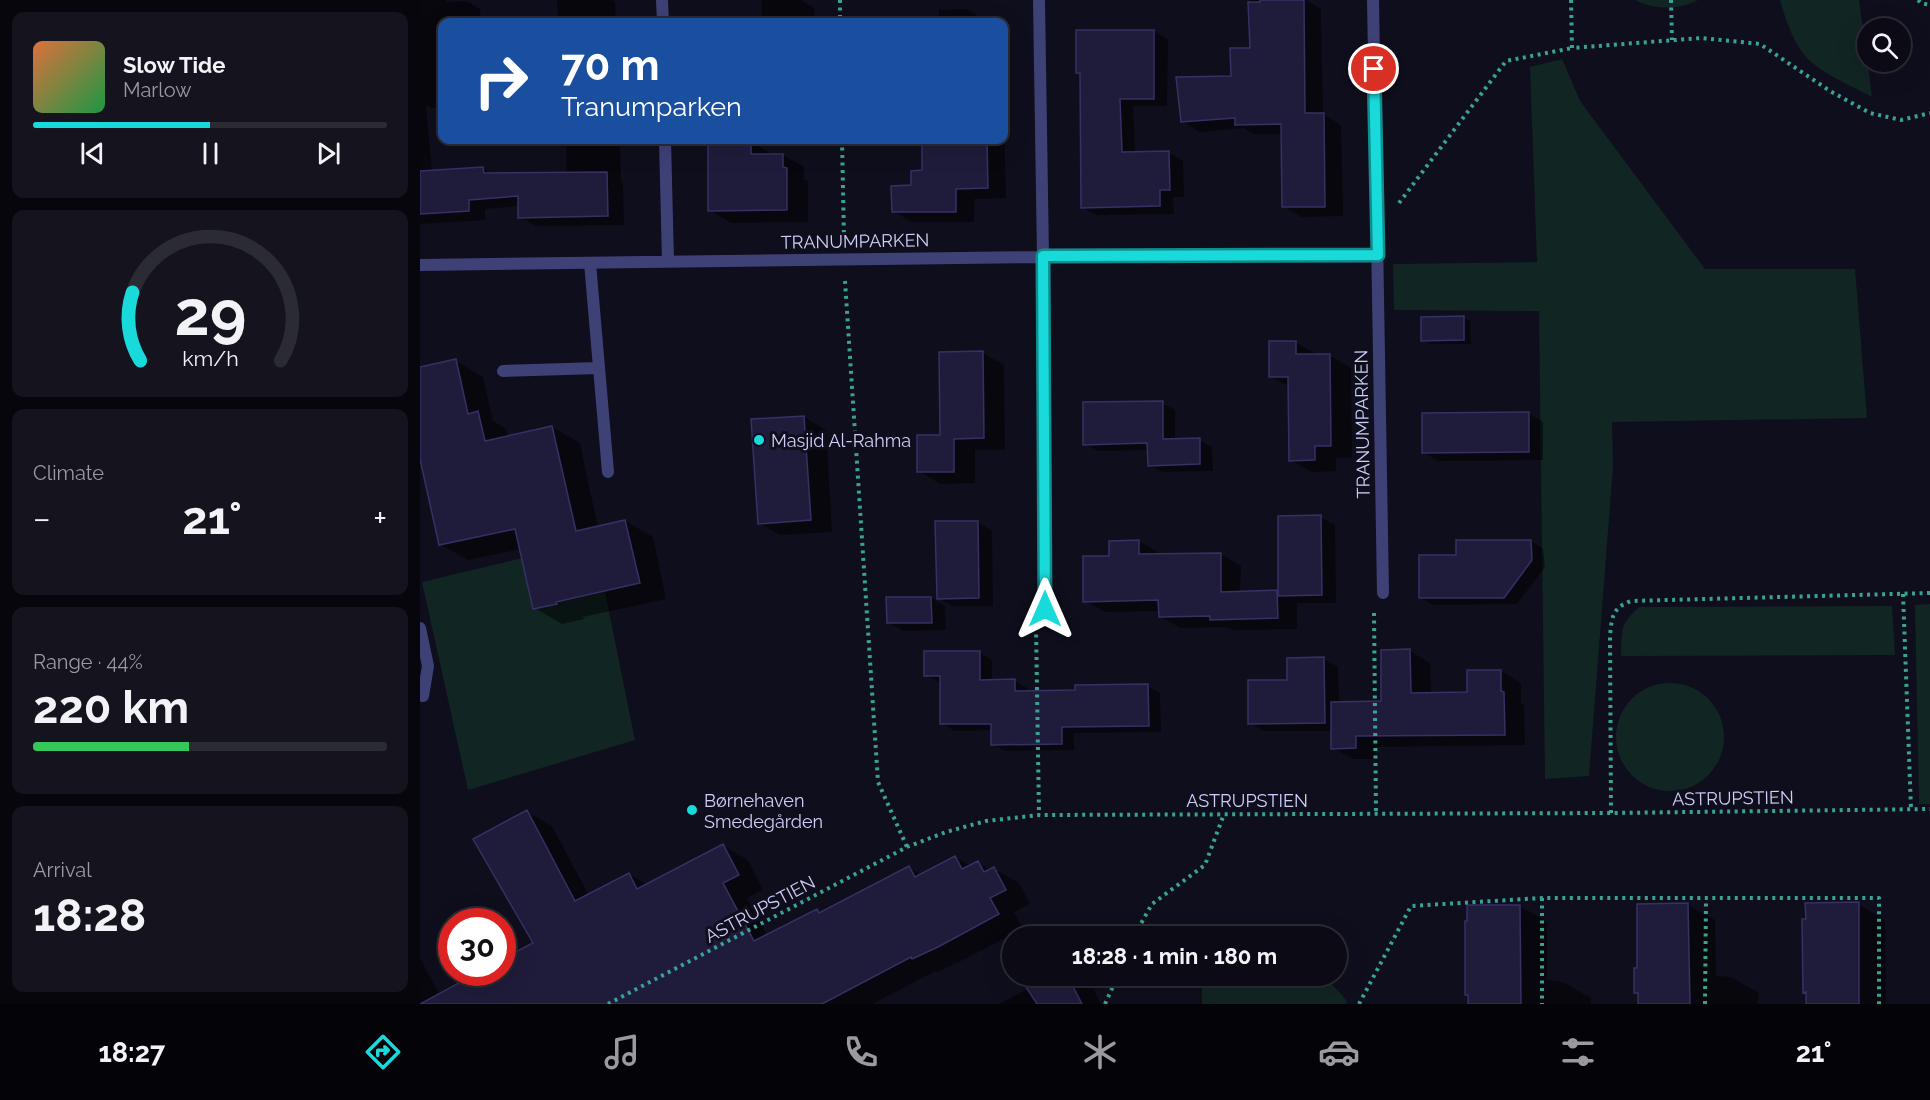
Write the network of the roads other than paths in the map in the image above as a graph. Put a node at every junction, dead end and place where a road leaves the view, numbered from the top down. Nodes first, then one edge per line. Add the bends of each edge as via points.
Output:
1 (662, 0) edge
2 (1039, 0) edge
3 (1373, 0) edge
4 (663, 18) edge
5 (665, 144) edge
6 (1378, 255) junction
7 (1043, 256) junction
8 (668, 261) junction
9 (590, 263) junction
10 (420, 265) edge
11 (599, 368) junction
12 (503, 371) dead end
13 (608, 472) dead end
14 (1383, 592) road end
15 (1045, 609) road end
16 (420, 628) edge
17 (422, 697) edge

1 - 4 street
2 - 7 street
3 - 6 street, TRANUMPARKEN
5 - 8 street
6 - 7 street, TRANUMPARKEN
6 - 14 street, TRANUMPARKEN
7 - 8 street, TRANUMPARKEN
7 - 15 street
8 - 9 street, TRANUMPARKEN
9 - 10 street, TRANUMPARKEN
9 - 11 street
11 - 12 street
11 - 13 street
16 - 17 street via 428,666

